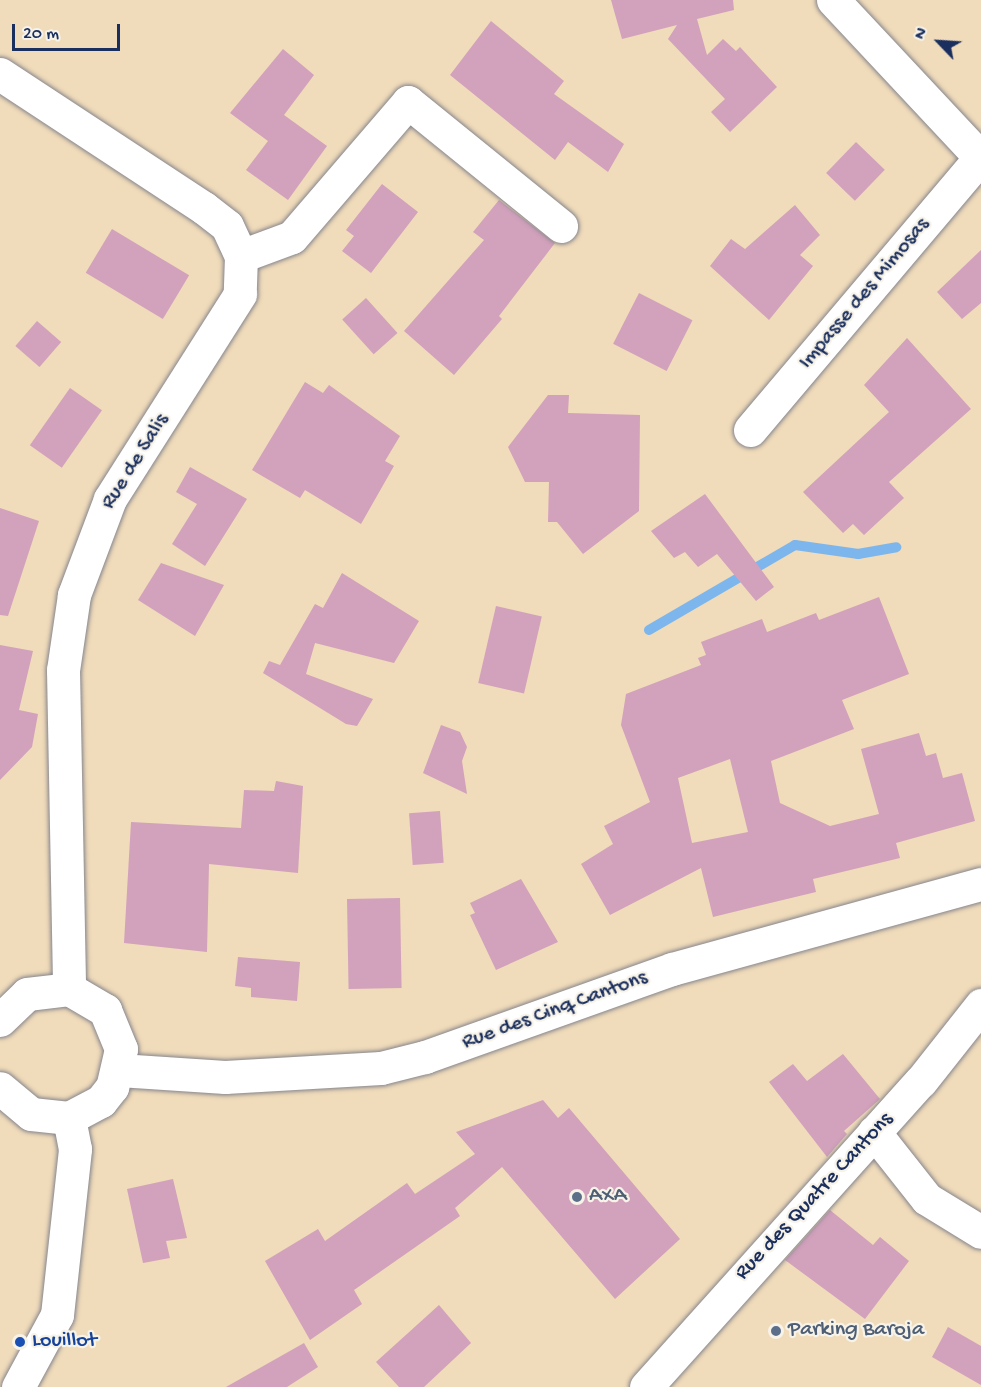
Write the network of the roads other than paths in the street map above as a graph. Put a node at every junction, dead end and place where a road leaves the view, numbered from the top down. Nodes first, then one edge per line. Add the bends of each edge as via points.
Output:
1 (833, 0) edge
2 (0, 74) edge
3 (981, 158) edge
4 (561, 226) dead end
5 (241, 256) junction
6 (750, 430) dead end
7 (981, 884) edge
8 (69, 989) junction
9 (981, 1005) edge
10 (0, 1020) edge
11 (119, 1070) junction
12 (0, 1089) edge
13 (69, 1118) junction
14 (874, 1132) junction
15 (981, 1232) edge
16 (18, 1387) edge
17 (646, 1387) edge

1 - 3 street
2 - 5 street, Rue de Salis via 204,207 227,226
3 - 6 street, Impasse des Mimosas
4 - 5 street via 408,102 292,237
5 - 8 street, Rue de Salis via 240,294 110,499 74,595 63,670
7 - 11 street, Rue des Cinq Cantons via 672,969 425,1057 381,1068 225,1077
8 - 10 street via 27,994
8 - 11 street via 89,997 116,1028
9 - 14 street, Rue des Quatre Cantons
11 - 13 street via 101,1101
12 - 13 street via 31,1114
13 - 16 street via 75,1149 57,1315
14 - 15 street via 927,1199
14 - 17 street, Rue des Quatre Cantons

